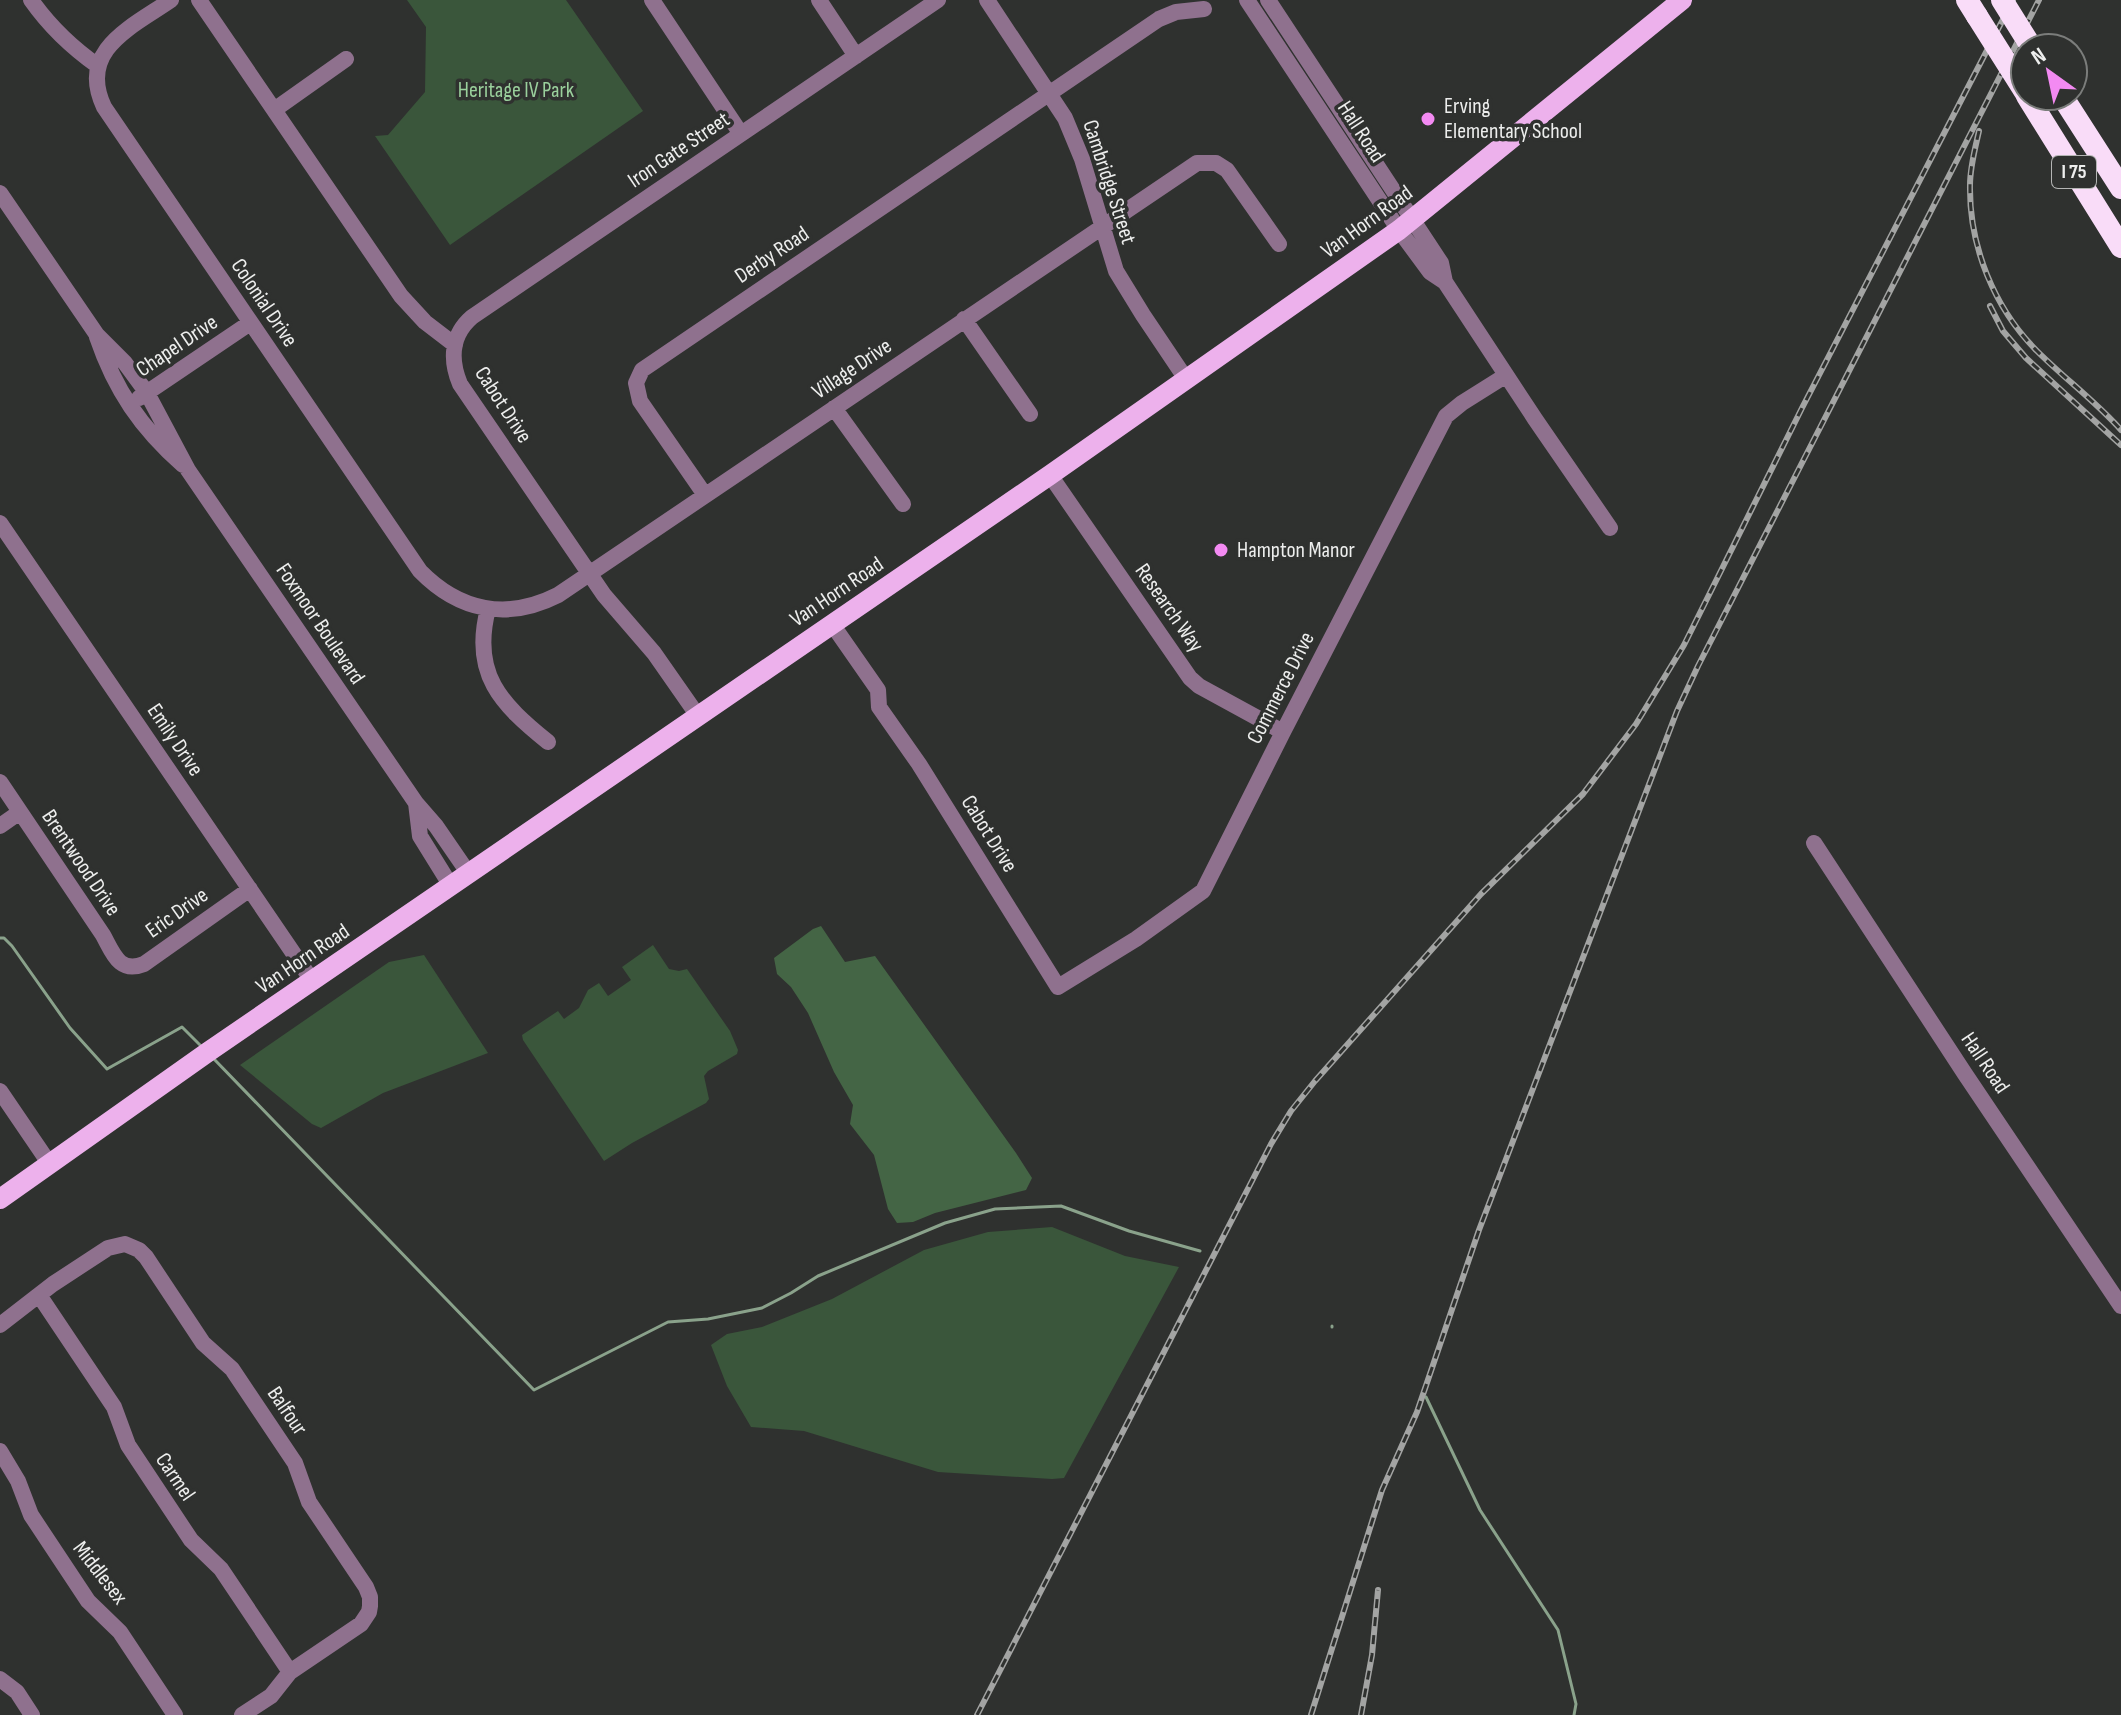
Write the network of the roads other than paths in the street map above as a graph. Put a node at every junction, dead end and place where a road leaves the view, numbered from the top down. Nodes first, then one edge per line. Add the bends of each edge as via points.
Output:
1 (31, 0) edge
2 (171, 0) edge
3 (199, 0) edge
4 (652, 0) edge
5 (819, 0) edge
6 (938, 0) edge
7 (987, 0) edge
8 (1247, 0) edge
9 (1268, 0) edge
10 (1682, 0) edge
11 (2002, 0) edge
12 (1972, 8) edge
13 (1204, 9) dead end
14 (2022, 32) edge
15 (856, 56) junction
16 (346, 59) dead end
17 (98, 66) junction
18 (2009, 66) edge
19 (1049, 93) junction
20 (274, 110) junction
21 (2038, 112) edge
22 (2072, 112) edge
23 (741, 134) junction
24 (2121, 188) edge
25 (0, 193) edge
26 (1406, 224) junction
27 (1101, 226) junction
28 (1279, 244) dead end
29 (2121, 247) edge
30 (964, 319) junction
31 (250, 323) junction
32 (97, 335) junction
33 (455, 345) junction
34 (1505, 376) junction
35 (1186, 379) junction
36 (147, 393) junction
37 (129, 406) junction
38 (834, 408) junction
39 (1030, 414) dead end
40 (188, 470) junction
41 (1050, 475) junction
42 (705, 495) junction
43 (903, 504) dead end
44 (0, 523) edge
45 (1610, 528) dead end
46 (590, 574) junction
47 (488, 609) junction
48 (832, 624) junction
49 (698, 716) junction
50 (1283, 732) junction
51 (548, 742) dead end
52 (0, 782) edge
53 (416, 803) junction
54 (20, 812) junction
55 (0, 826) edge
56 (1814, 843) dead end
57 (469, 874) junction
58 (451, 886) junction
59 (250, 889) junction
60 (127, 966) joint
61 (313, 982) junction
62 (1058, 987) joint
63 (0, 1091) edge
64 (49, 1163) junction
65 (0, 1199) edge
66 (39, 1295) junction
67 (2121, 1306) edge
68 (0, 1325) edge
69 (0, 1451) edge
70 (290, 1672) junction
71 (0, 1679) edge
72 (32, 1715) edge
73 (175, 1715) edge
74 (242, 1715) edge

1 - 17 street via 55,32
2 - 17 street via 116,38
3 - 20 street
4 - 23 street
5 - 15 street
6 - 15 street, Iron Gate Street
7 - 19 street, Cambridge Street
8 - 26 street, Hall Road
9 - 26 street, Hall Road
10 - 26 main road, Van Horn Road
11 - 14 highway, bridge
12 - 18 highway, I 75, bridge
13 - 19 street via 1159,19
15 - 23 street, Iron Gate Street
16 - 20 street
17 - 31 street, Colonial Drive via 97,87 104,107
19 - 27 street, Cambridge Street via 1076,140
19 - 42 street, Derby Road via 642,370 636,383 640,401
20 - 33 street via 401,296
21 - 29 highway, I 75
22 - 24 highway, I 75
23 - 33 street, Iron Gate Street via 472,317
25 - 32 street, Foxmoor Boulevard
26 - 34 street, Hall Road via 1441,263 1445,282
26 - 35 main road, Van Horn Road
27 - 28 street, Village Drive via 1197,163 1216,163 1227,170
27 - 30 street, Village Drive
27 - 35 street, Cambridge Street via 1121,282
30 - 38 street, Village Drive
30 - 39 street
31 - 36 street, Chapel Drive
31 - 47 street, Colonial Drive via 420,571 450,596
32 - 36 street, Foxmoor Boulevard
32 - 37 street, Foxmoor Boulevard via 109,372
33 - 46 street, Cabot Drive via 460,384
34 - 45 street, Hall Road
34 - 50 street, Commerce Drive via 1446,416
35 - 41 main road, Van Horn Road
36 - 37 street, Chapel Drive
36 - 40 street, Foxmoor Boulevard
37 - 40 street, Foxmoor Boulevard
38 - 42 street, Village Drive
38 - 43 street
40 - 53 street, Foxmoor Boulevard
41 - 48 main road, Van Horn Road
41 - 50 street, Research Way via 1190,678
42 - 46 street, Village Drive
44 - 59 street, Emily Drive
46 - 47 street, Village Drive via 538,604
46 - 49 street, Cabot Drive
47 - 51 street via 483,650 490,678 517,717
48 - 49 main road, Van Horn Road
48 - 62 street, Cabot Drive via 878,690 879,707
49 - 57 main road, Van Horn Road
50 - 62 street, Commerce Drive via 1203,891
52 - 54 street, Brentwood Drive
53 - 57 street, Foxmoor Boulevard
53 - 58 street, Foxmoor Boulevard via 420,836
54 - 55 street
54 - 60 street, Brentwood Drive via 116,959
56 - 67 street, Hall Road
57 - 58 main road, Van Horn Road
58 - 61 main road, Van Horn Road
59 - 60 street, Eric Drive via 144,964
59 - 61 street, Emily Drive
61 - 64 main road, Van Horn Road
63 - 64 street
64 - 65 main road, Van Horn Road
66 - 68 street, Balfour
66 - 70 street, Carmel via 114,1407 128,1445 175,1517 221,1569
66 - 70 street, Balfour via 108,1248 132,1246 146,1257 203,1343 240,1381 295,1463 309,1502 370,1597 361,1624
69 - 73 street, Middlesex via 47,1540 88,1601 120,1632
70 - 74 street, Balfour via 271,1696
71 - 72 street via 17,1692

